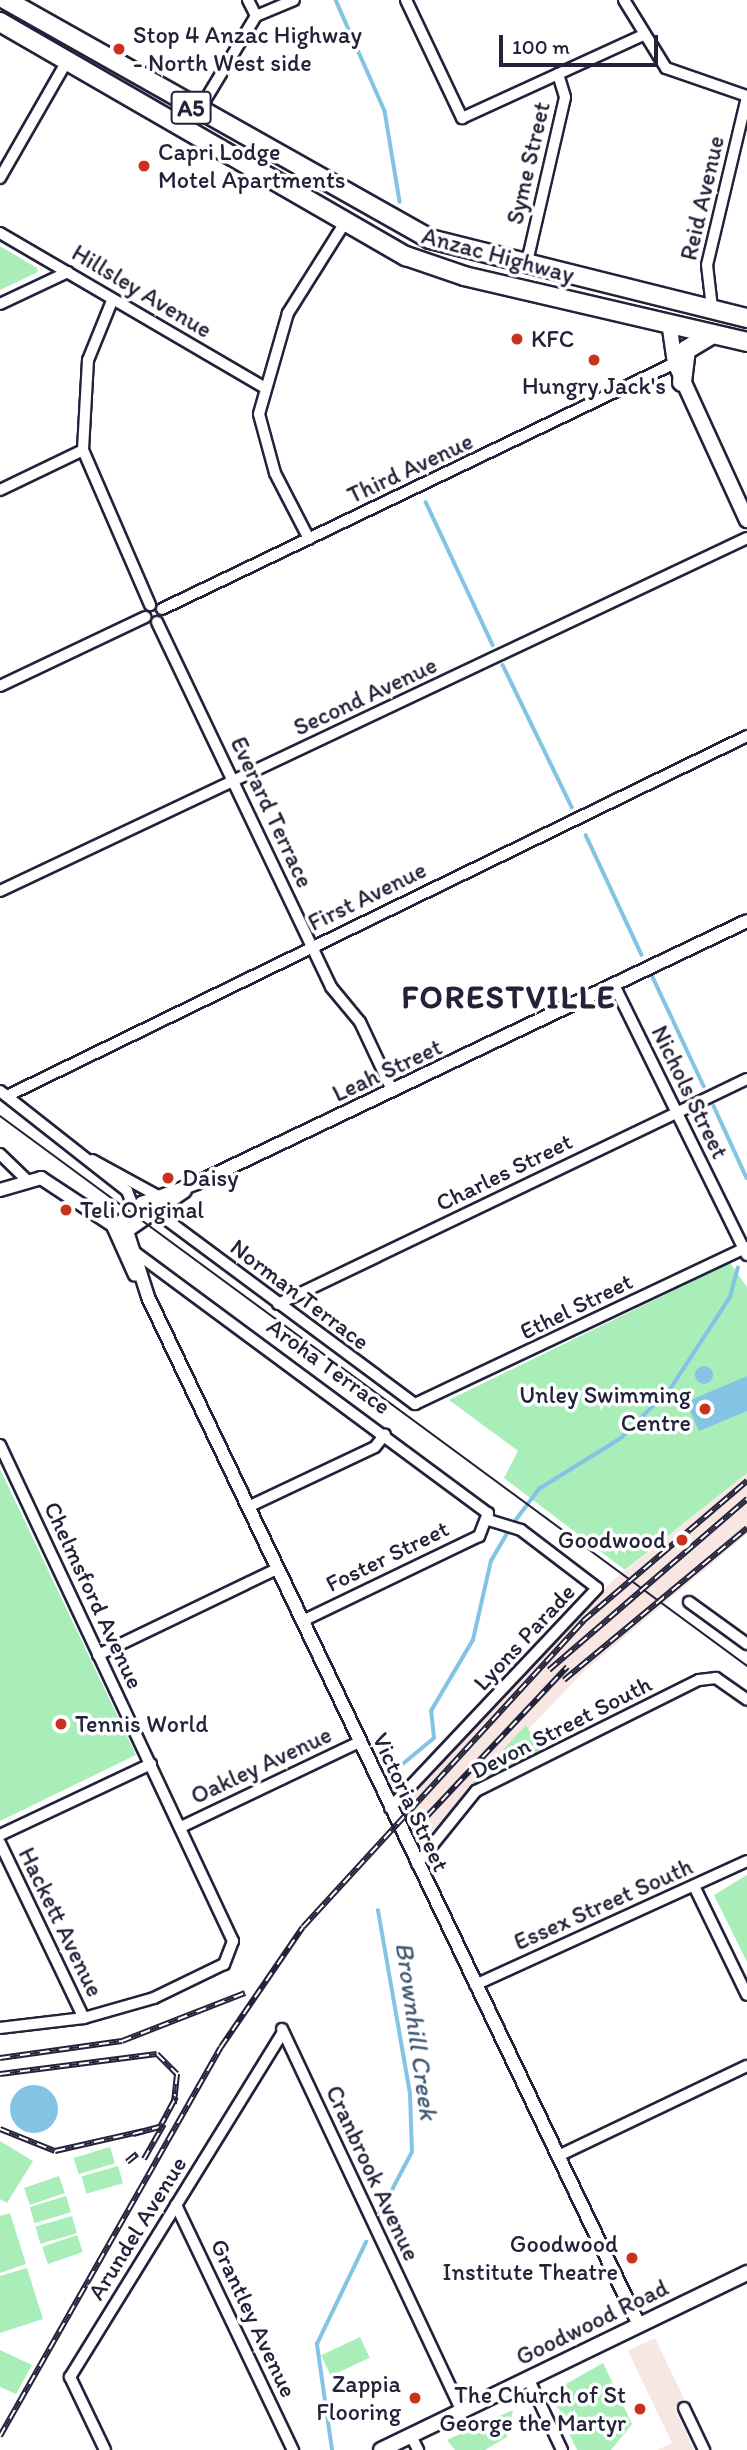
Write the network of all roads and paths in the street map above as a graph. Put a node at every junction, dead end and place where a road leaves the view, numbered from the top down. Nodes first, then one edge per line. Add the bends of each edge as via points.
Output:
1 (248, 0) edge
2 (294, 0) edge
3 (406, 0) edge
4 (624, 0) edge
5 (14, 2) edge
6 (256, 16) junction
7 (0, 22) edge
8 (641, 36) junction
9 (67, 61) junction
10 (558, 74) junction
11 (142, 79) junction
12 (747, 96) edge
13 (130, 100) junction
14 (198, 112) junction
15 (0, 178) edge
16 (344, 224) junction
17 (0, 233) edge
18 (446, 243) junction
19 (494, 255) junction
20 (527, 262) junction
21 (68, 272) junction
22 (464, 276) junction
23 (504, 285) junction
24 (608, 286) junction
25 (112, 301) junction
26 (0, 304) edge
27 (716, 310) junction
28 (747, 318) edge
29 (669, 322) junction
30 (713, 334) junction
31 (747, 342) edge
32 (675, 363) junction
33 (682, 382) junction
34 (262, 386) junction
35 (83, 450) junction
36 (0, 489) edge
37 (747, 520) edge
38 (747, 538) edge
39 (309, 539) junction
40 (150, 605) junction
41 (162, 609) junction
42 (145, 617) junction
43 (158, 622) junction
44 (0, 686) edge
45 (747, 736) edge
46 (234, 780) junction
47 (0, 891) edge
48 (747, 921) edge
49 (311, 946) junction
50 (614, 985) junction
51 (747, 1079) edge
52 (392, 1090) junction
53 (3, 1093) edge
54 (677, 1112) junction
55 (0, 1154) edge
56 (90, 1159) junction
57 (25, 1178) junction
58 (197, 1183) junction
59 (0, 1190) edge
60 (158, 1196) junction
61 (134, 1208) junction
62 (155, 1211) junction
63 (120, 1229) junction
64 (132, 1250) junction
65 (746, 1250) edge
66 (148, 1297) junction
67 (278, 1304) junction
68 (424, 1402) joint
69 (385, 1434) junction
70 (1, 1448) edge
71 (248, 1507) junction
72 (492, 1522) junction
73 (277, 1569) junction
74 (689, 1602) dead end
75 (302, 1621) junction
76 (747, 1644) edge
77 (99, 1655) junction
78 (747, 1700) edge
79 (359, 1742) junction
80 (151, 1764) junction
81 (390, 1808) junction
82 (181, 1826) junction
83 (0, 1835) edge
84 (0, 1843) edge
85 (747, 1861) edge
86 (417, 1864) junction
87 (694, 1886) junction
88 (475, 1984) junction
89 (747, 1995) edge
90 (84, 2018) junction
91 (0, 2028) edge
92 (282, 2030) joint
93 (747, 2066) edge
94 (558, 2156) junction
95 (176, 2205) junction
96 (747, 2273) edge
97 (639, 2325) junction
98 (528, 2378) junction
99 (684, 2408) dead end
100 (462, 2411) junction
101 (411, 2436) junction
102 (105, 2450) edge
103 (293, 2450) edge
104 (381, 2450) edge
105 (418, 2450) edge
106 (562, 2450) edge
107 (705, 2450) edge

1 - 6 street
2 - 6 street
3 - 10 street via 462,118
4 - 8 street
5 - 11 highway, Anzac Highway / A5
6 - 14 street
7 - 9 highway, Anzac Highway / A5
8 - 10 street
8 - 12 street via 682,78
9 - 13 highway, Anzac Highway / A5
9 - 15 street
10 - 20 street, Syme Street via 565,97
11 - 13 highway
11 - 14 highway, Anzac Highway / A5
12 - 27 street, Reid Avenue via 707,265
13 - 16 highway, Anzac Highway / A5
14 - 18 highway, Anzac Highway / A5 via 366,209
16 - 22 highway, Anzac Highway / A5
16 - 34 street via 288,313
17 - 21 street, Hillsley Avenue
18 - 19 highway, Anzac Highway / A5
18 - 22 highway via 471,260
19 - 20 highway, Anzac Highway / A5
19 - 23 highway via 488,272
20 - 24 highway, Anzac Highway / A5
21 - 25 street, Hillsley Avenue
21 - 26 street
22 - 23 highway, Anzac Highway / A5
23 - 29 highway, Anzac Highway / A5
24 - 27 highway, Anzac Highway / A5
24 - 29 highway
25 - 34 street, Hillsley Avenue
25 - 35 street via 88,360
27 - 28 highway, Anzac Highway / A5
27 - 29 highway via 688,310
29 - 30 highway, Anzac Highway / A5
29 - 32 main road
30 - 31 highway, Anzac Highway / A5
30 - 33 highway via 686,350
32 - 33 main road
32 - 39 street, Third Avenue
33 - 37 main road
34 - 39 street via 261,434
35 - 36 street
35 - 40 street
38 - 46 street, Second Avenue
39 - 41 street, Third Avenue
40 - 41 street
40 - 42 street
41 - 43 street
42 - 43 street
42 - 44 street
43 - 46 street, Everard Terrace
45 - 49 street, First Avenue
46 - 47 street, Second Avenue
46 - 49 street, Everard Terrace
48 - 50 street, Leah Street
49 - 52 street, Everard Terrace via 331,988 360,1022
49 - 53 street, First Avenue
50 - 52 street, Leah Street
50 - 54 street, Nichols Street
51 - 54 street, Charles Street
52 - 58 street, Leah Street
53 - 56 street
54 - 65 street, Nichols Street
54 - 67 street, Charles Street
55 - 57 street
56 - 60 street
56 - 61 street via 128,1192
57 - 59 street
57 - 63 street via 46,1180
58 - 60 street, Leah Street
58 - 62 street, Leah Street
60 - 61 street, Leah Street
61 - 63 street, Leah Street
62 - 63 street, Leah Street
62 - 67 street, Norman Terrace
63 - 64 street, Victoria Street
63 - 66 street, Victoria Street
64 - 66 street, Victoria Street
64 - 69 street, Aroha Terrace
65 - 68 street, Ethel Street
66 - 71 street, Victoria Street
67 - 68 street, Norman Terrace via 411,1404
69 - 71 street via 374,1447
69 - 72 street, Aroha Terrace via 483,1507
70 - 77 street, Chelmsford Avenue
71 - 73 street, Victoria Street
72 - 75 street, Foster Street via 479,1536
72 - 81 street, Lyons Parade via 521,1530 597,1588
73 - 75 street, Victoria Street
73 - 77 street
74 - 76 street
75 - 79 street, Victoria Street
77 - 80 street, Chelmsford Avenue
78 - 86 street, Devon Street South via 709,1677 476,1791
79 - 81 street, Victoria Street
79 - 82 street, Oakley Avenue
80 - 82 street, Chelmsford Avenue
80 - 83 street
81 - 86 street, Victoria Street
82 - 90 street, Chelmsford Avenue via 233,1941 231,1954 224,1964 154,1998
84 - 90 street, Hackett Avenue
85 - 87 street, Essex Street South
86 - 88 street, Victoria Street
87 - 88 street, Essex Street South
87 - 89 street
88 - 94 street, Victoria Street
90 - 91 street
92 - 95 street, Arundel Avenue
92 - 100 street, Cranbrook Avenue
93 - 94 street
94 - 97 street, Victoria Street
95 - 102 street, Arundel Avenue via 70,2378
95 - 103 street, Grantley Avenue
96 - 97 main road, Goodwood Road
97 - 98 main road, Goodwood Road
98 - 100 main road, Goodwood Road
98 - 106 street
99 - 107 street
100 - 101 main road, Goodwood Road
101 - 104 main road, Goodwood Road
101 - 105 street

